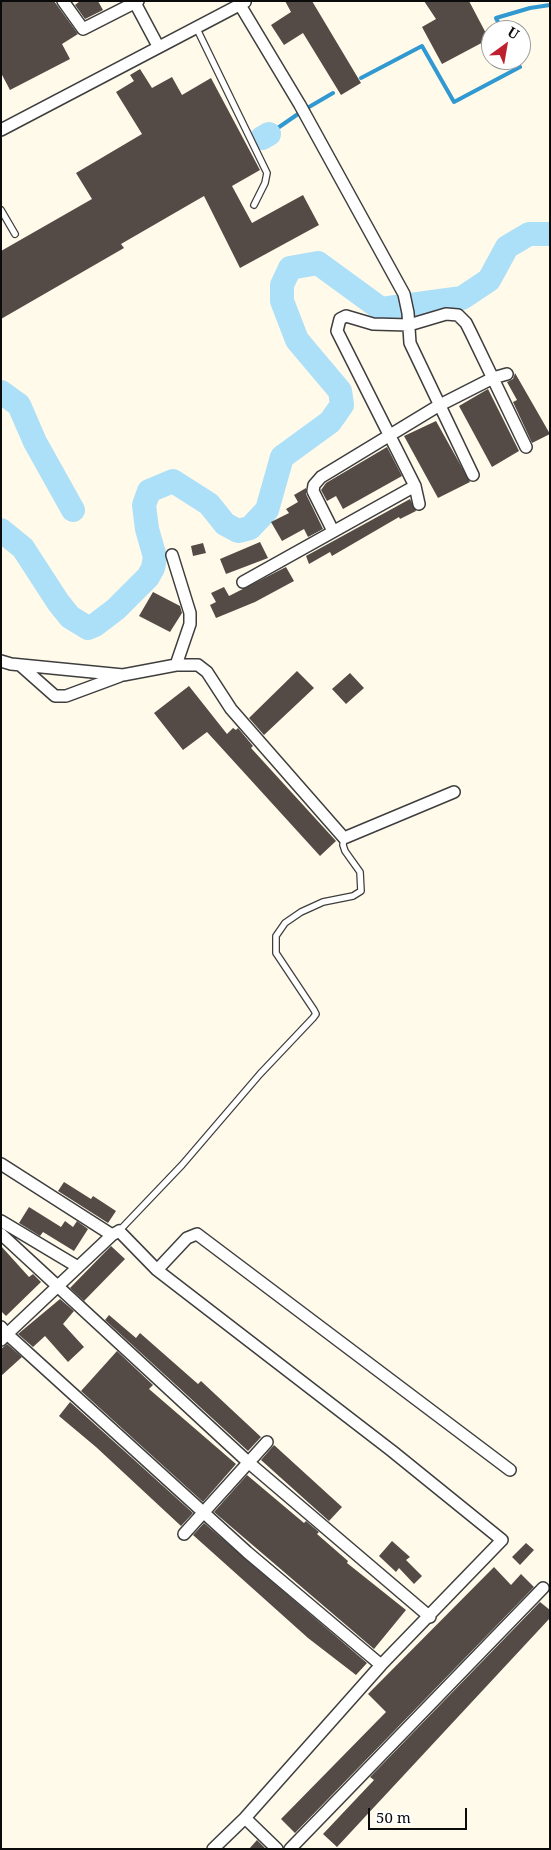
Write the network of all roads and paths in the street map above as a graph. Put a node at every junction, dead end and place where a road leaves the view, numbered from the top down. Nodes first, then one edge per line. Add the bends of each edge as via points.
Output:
1 (63, 1) edge
2 (136, 2) edge
3 (243, 3) edge
4 (196, 27) junction
5 (158, 46) junction
6 (1, 130) edge
7 (254, 205) dead end
8 (1, 210) edge
9 (15, 234) dead end
10 (409, 325) junction
11 (507, 374) dead end
12 (493, 378) junction
13 (438, 406) junction
14 (389, 436) junction
15 (526, 447) dead end
16 (473, 475) dead end
17 (415, 486) junction
18 (419, 504) dead end
19 (333, 531) junction
20 (172, 555) dead end
21 (243, 582) dead end
22 (1, 662) edge
23 (20, 665) junction
24 (176, 665) junction
25 (123, 675) junction
26 (454, 792) dead end
27 (344, 838) junction
28 (1, 1164) edge
29 (1, 1221) edge
30 (116, 1233) junction
31 (1, 1234) edge
32 (78, 1267) junction
33 (157, 1270) junction
34 (57, 1288) junction
35 (3, 1334) edge
36 (267, 1442) dead end
37 (248, 1462) junction
38 (510, 1470) dead end
39 (203, 1512) junction
40 (184, 1534) dead end
41 (543, 1588) dead end
42 (430, 1617) junction
43 (382, 1665) junction
44 (245, 1818) junction
45 (214, 1849) edge
46 (277, 1849) edge
47 (290, 1849) edge

1 - 2 street via 83,29
2 - 5 street
3 - 4 street
3 - 10 street via 404,294
4 - 5 street
4 - 7 lane via 267,173
5 - 6 street
8 - 9 lane
10 - 12 street via 446,314 458,315 466,323
10 - 13 street via 410,343
10 - 14 street via 373,324 346,316 337,325 347,354
11 - 12 street
12 - 13 street
12 - 15 street
13 - 14 street
13 - 16 street
14 - 17 street
14 - 19 street via 321,477 314,486 313,491
17 - 18 street
17 - 19 street
19 - 21 street
20 - 24 street via 190,614 190,624
22 - 23 street
23 - 25 street
23 - 25 street via 55,696 66,696
24 - 25 street
24 - 27 street via 198,665 209,675 231,710
26 - 27 street
27 - 30 lane via 342,845 360,872 362,886 358,894 323,902 300,912 278,932 275,945 276,953 316,1014 182,1165
28 - 30 street
29 - 32 street
30 - 32 street
30 - 33 street
31 - 34 street
32 - 34 street
33 - 38 street via 187,1238 197,1234
33 - 42 street via 498,1534 502,1540
34 - 35 street
34 - 37 street
35 - 39 street
36 - 37 street
37 - 39 street
37 - 42 street
39 - 40 street
39 - 43 street
41 - 47 street
42 - 43 street
43 - 44 street
44 - 45 street
44 - 46 street

